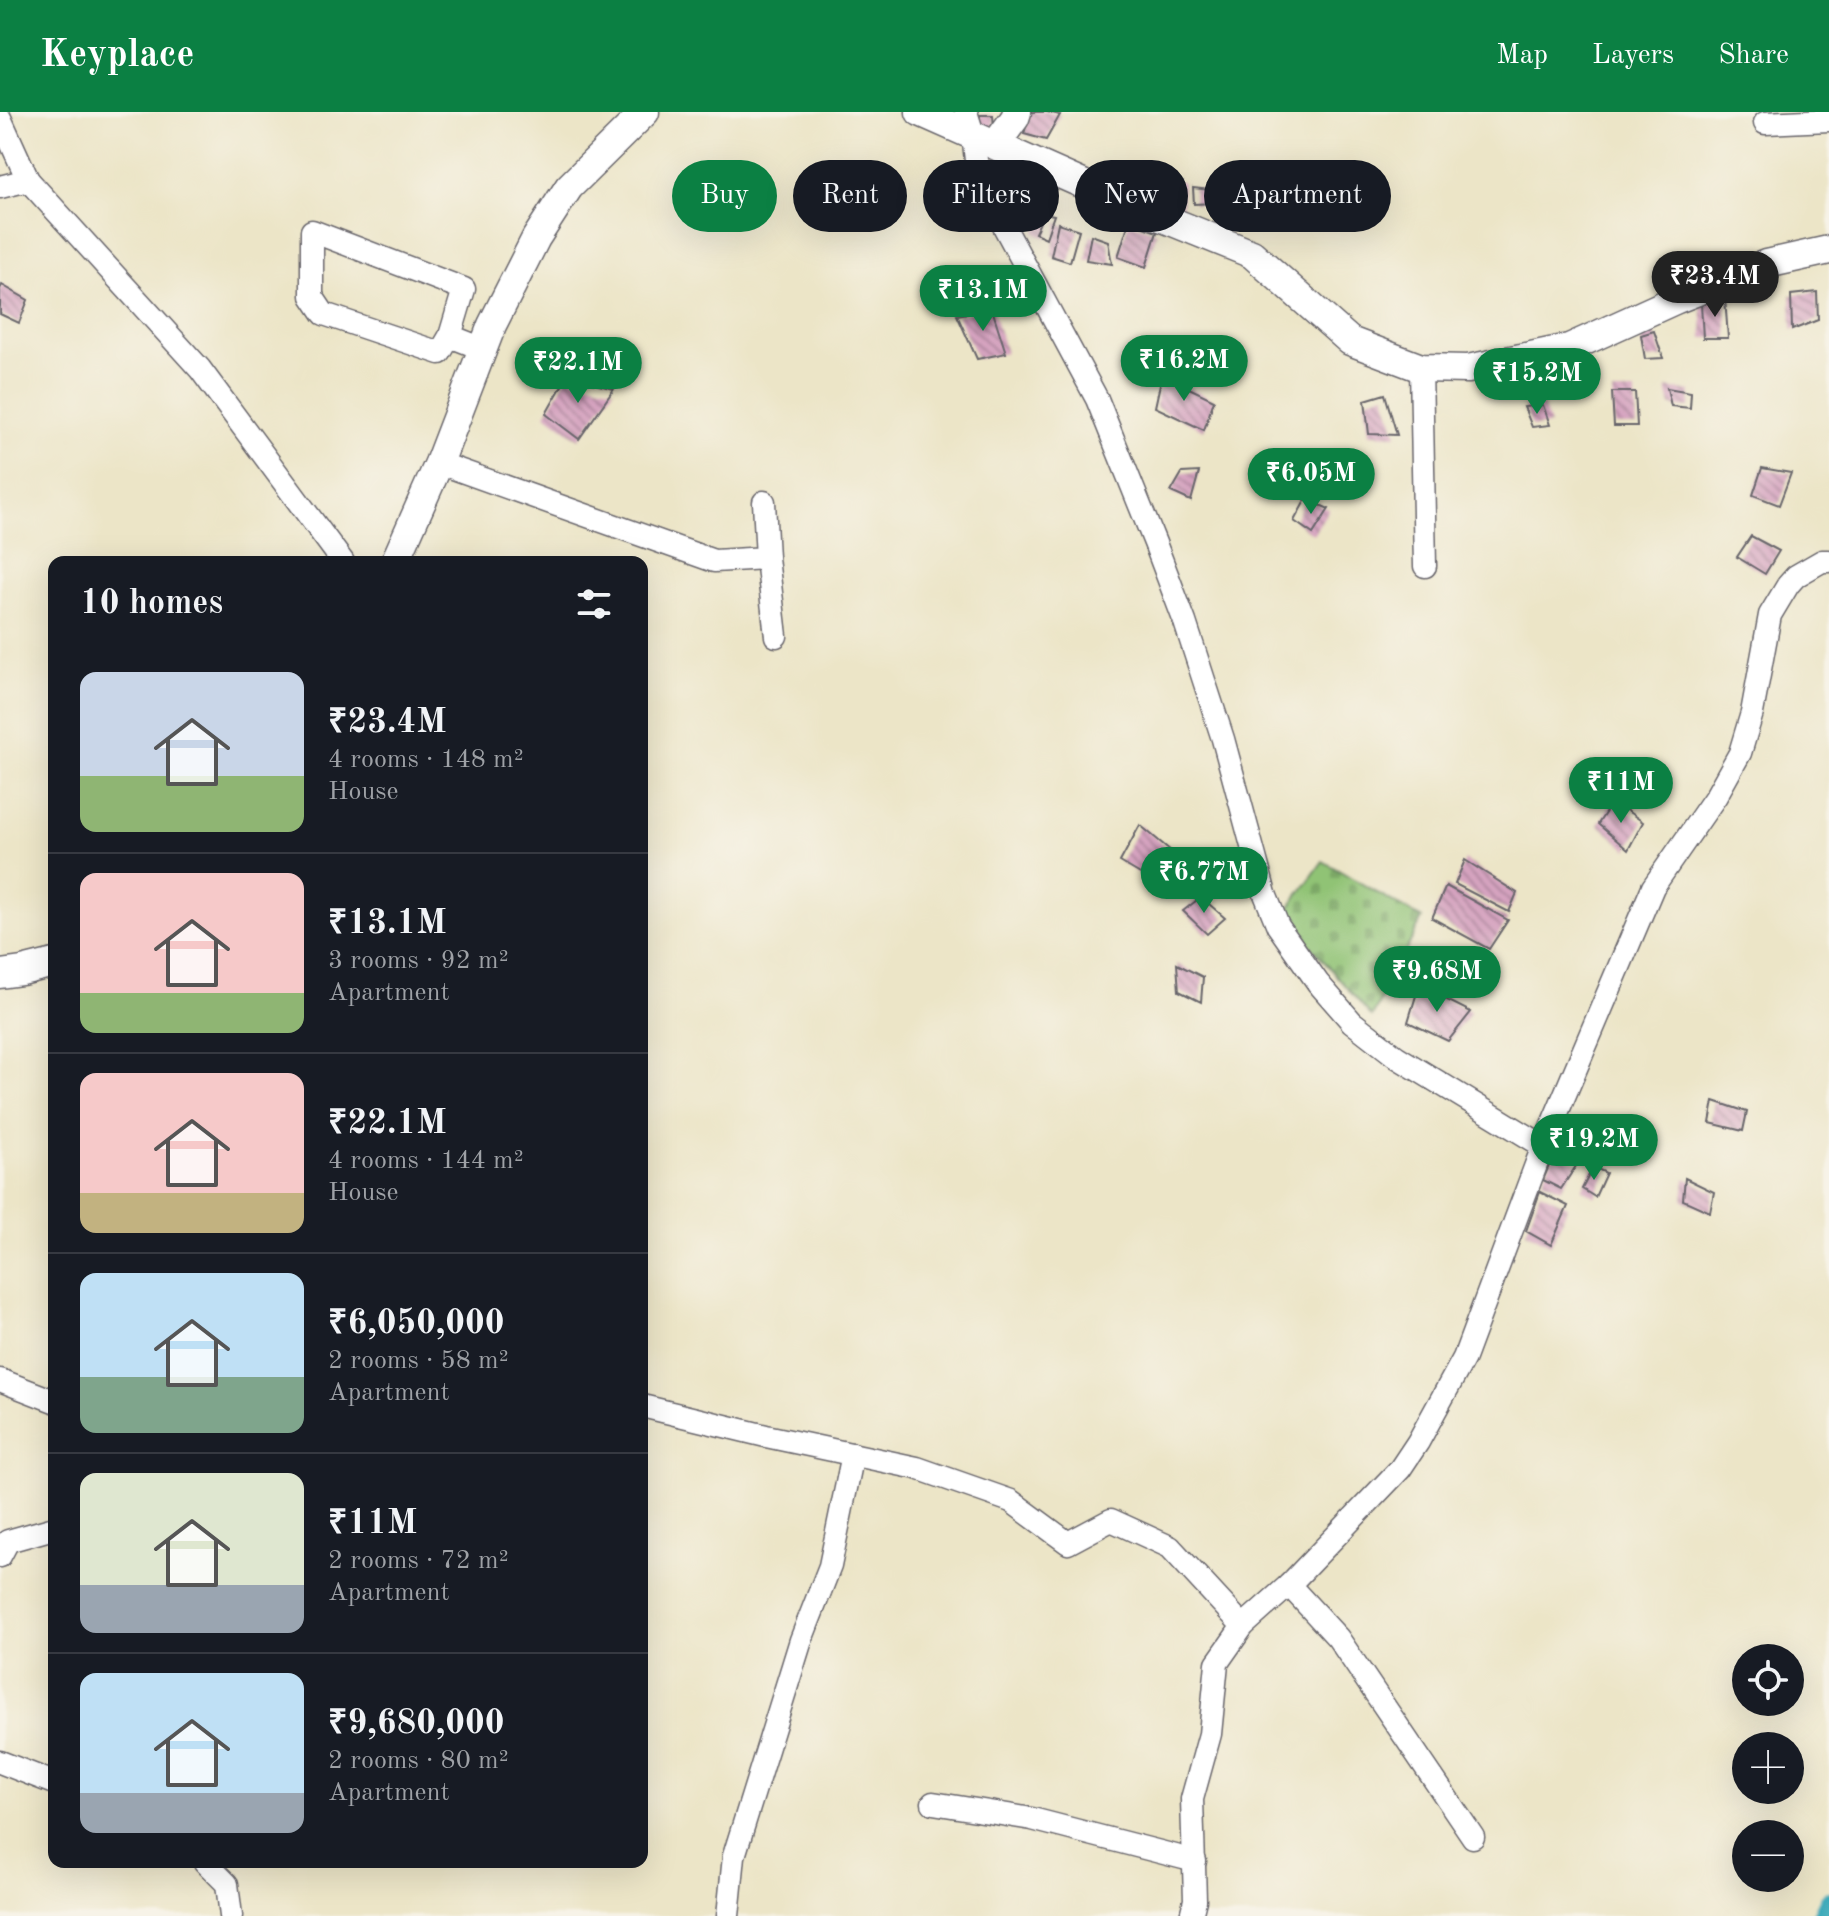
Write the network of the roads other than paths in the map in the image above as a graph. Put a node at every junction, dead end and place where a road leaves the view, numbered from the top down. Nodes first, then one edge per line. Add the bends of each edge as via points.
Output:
1 (645, 112) edge
2 (920, 112) edge
3 (1017, 112) edge
4 (0, 118) edge
5 (1829, 120) edge
6 (1765, 123) dead end
7 (978, 130) edge
8 (28, 180) junction
9 (0, 187) edge
10 (1829, 250) edge
11 (450, 336) junction
12 (483, 349) junction
13 (1421, 368) junction
14 (439, 463) junction
15 (764, 502) dead end
16 (339, 556) edge
17 (398, 556) edge
18 (767, 558) junction
19 (1829, 561) edge
20 (1425, 566) dead end
21 (776, 636) dead end
22 (48, 964) edge
23 (0, 974) edge
24 (1543, 1146) junction
25 (0, 1380) edge
26 (48, 1399) edge
27 (648, 1407) edge
28 (853, 1454) junction
29 (48, 1530) edge
30 (0, 1556) edge
31 (1289, 1585) junction
32 (1243, 1626) junction
33 (0, 1762) edge
34 (48, 1781) edge
35 (933, 1803) dead end
36 (1473, 1837) dead end
37 (1195, 1861) junction
38 (211, 1868) edge
39 (231, 1916) edge
40 (728, 1916) edge
41 (1191, 1916) edge

1 - 12 main road via 569,187 536,238
2 - 7 main road
3 - 7 main road via 1015,118
4 - 8 street
5 - 6 street
7 - 13 main road via 1121,201 1252,254 1350,341
7 - 24 street via 978,178 1097,399 1185,622 1278,926 1352,1022 1397,1057
8 - 9 street
8 - 16 street via 200,369
10 - 13 main road via 1766,264 1569,348 1468,369
11 - 11 street via 440,353 324,314 312,296 312,231 464,289
11 - 12 street
12 - 14 main road
13 - 20 street
14 - 17 main road
14 - 18 street via 714,561
15 - 18 street
18 - 21 street
19 - 24 street via 1796,576 1770,615 1740,753 1653,887
22 - 23 main road
24 - 31 street via 1464,1358 1418,1442 1400,1469
25 - 26 street
27 - 28 street
28 - 32 street via 917,1468 1011,1501 1068,1543 1111,1520 1170,1547
28 - 40 street via 830,1566 801,1640 734,1856
29 - 30 street via 8,1541
31 - 32 street
31 - 36 street via 1338,1638
32 - 37 street via 1217,1663 1210,1734 1192,1799
33 - 34 street
35 - 37 street via 1032,1819
37 - 41 street
38 - 39 street via 227,1884

